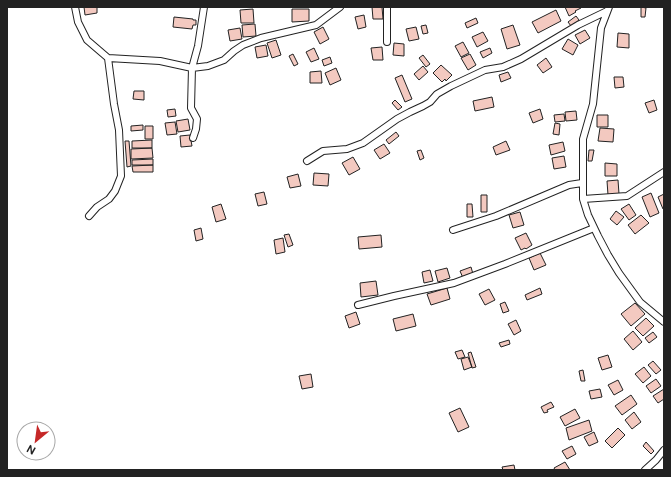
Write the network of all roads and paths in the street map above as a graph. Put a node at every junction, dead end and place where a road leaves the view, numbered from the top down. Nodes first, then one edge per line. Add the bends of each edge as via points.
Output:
1 (74, 7) edge
2 (204, 7) edge
3 (340, 7) edge
4 (387, 7) edge
5 (608, 9) edge
6 (387, 42) dead end
7 (108, 58) junction
8 (192, 68) junction
9 (193, 138) dead end
10 (308, 161) dead end
11 (664, 172) edge
12 (582, 183) junction
13 (583, 199) junction
14 (89, 216) dead end
15 (594, 228) junction
16 (453, 230) dead end
17 (358, 306) dead end
18 (664, 322) edge
19 (664, 450) edge
20 (645, 470) edge

1 - 7 street via 87,40
2 - 8 street
3 - 8 street via 316,26 243,44 224,60
4 - 6 street
5 - 10 street via 521,59 503,67 485,70 451,86 363,143 347,149 323,151
5 - 12 street via 601,28 593,104 583,139
7 - 8 street via 160,61
7 - 14 street via 119,130 121,176 109,199
8 - 9 street via 191,108 197,119
11 - 13 street via 627,196
12 - 13 street
12 - 16 street via 569,185 496,216
13 - 15 street
15 - 17 street via 454,282
15 - 18 street via 608,255 640,302
19 - 20 street

